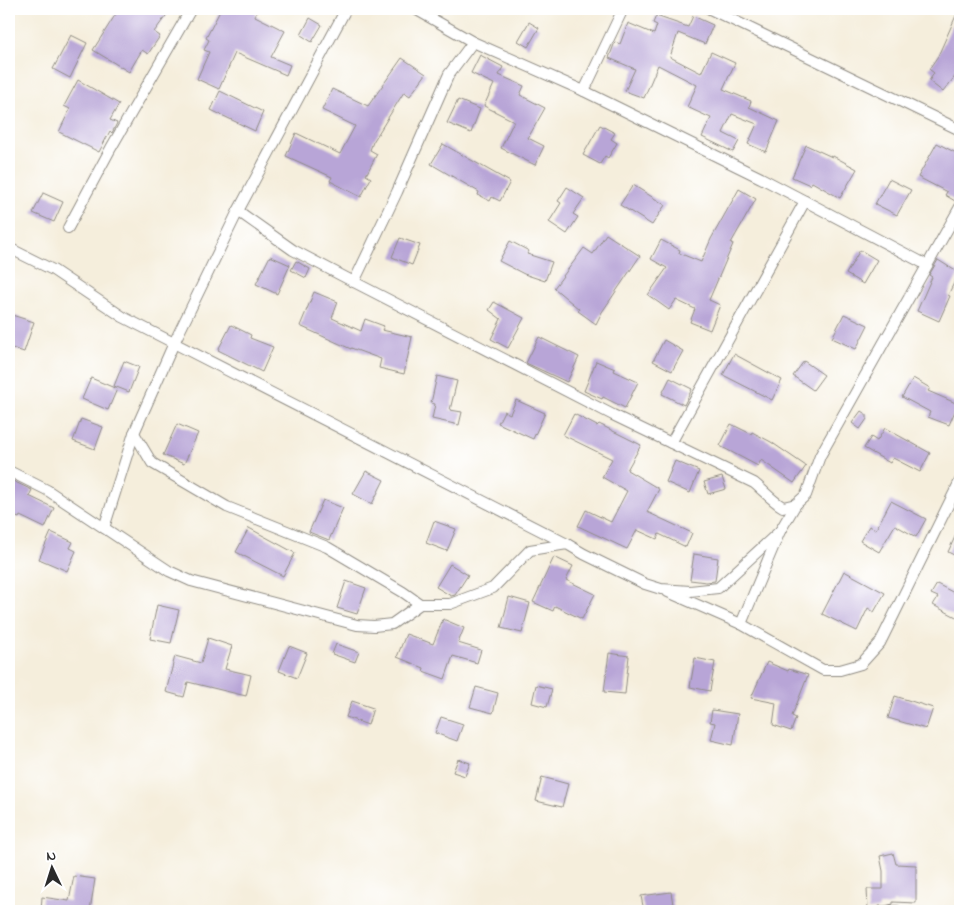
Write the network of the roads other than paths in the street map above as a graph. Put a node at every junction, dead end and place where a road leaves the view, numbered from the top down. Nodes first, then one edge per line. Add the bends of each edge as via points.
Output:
1 (191, 9) edge
2 (346, 9) edge
3 (416, 9) edge
4 (623, 9) edge
5 (710, 9) edge
6 (473, 42) junction
7 (584, 91) junction
8 (960, 130) edge
9 (805, 201) junction
10 (960, 206) edge
11 (238, 211) junction
12 (68, 228) dead end
13 (9, 248) edge
14 (927, 265) junction
15 (354, 282) junction
16 (174, 343) junction
17 (134, 433) junction
18 (671, 443) junction
19 (9, 472) edge
20 (960, 481) edge
21 (796, 504) junction
22 (104, 528) junction
23 (780, 531) junction
24 (567, 544) junction
25 (661, 589) junction
26 (420, 604) junction
27 (741, 624) junction
28 (890, 911) edge
29 (897, 911) edge

1 - 12 street via 110,148
2 - 11 street
3 - 6 street
4 - 7 street
5 - 8 street
6 - 7 street
6 - 15 street via 449,74
7 - 9 street
9 - 14 street
9 - 18 street
10 - 14 street
11 - 15 street via 293,250
11 - 16 street
13 - 16 street via 52,270 123,317
14 - 21 street via 820,456 806,495
15 - 18 street
16 - 17 street
16 - 24 street
17 - 22 street
17 - 26 street via 152,463 227,506 327,548
18 - 21 street via 754,483 783,508
19 - 22 street via 47,490
20 - 27 street via 880,643 861,664 840,670 823,670
21 - 23 street
22 - 26 street via 169,571 191,581 357,625 392,624
23 - 25 street via 718,588 690,591
23 - 27 street
24 - 25 street
24 - 26 street via 530,550 494,588 450,604
25 - 27 street
28 - 29 street

